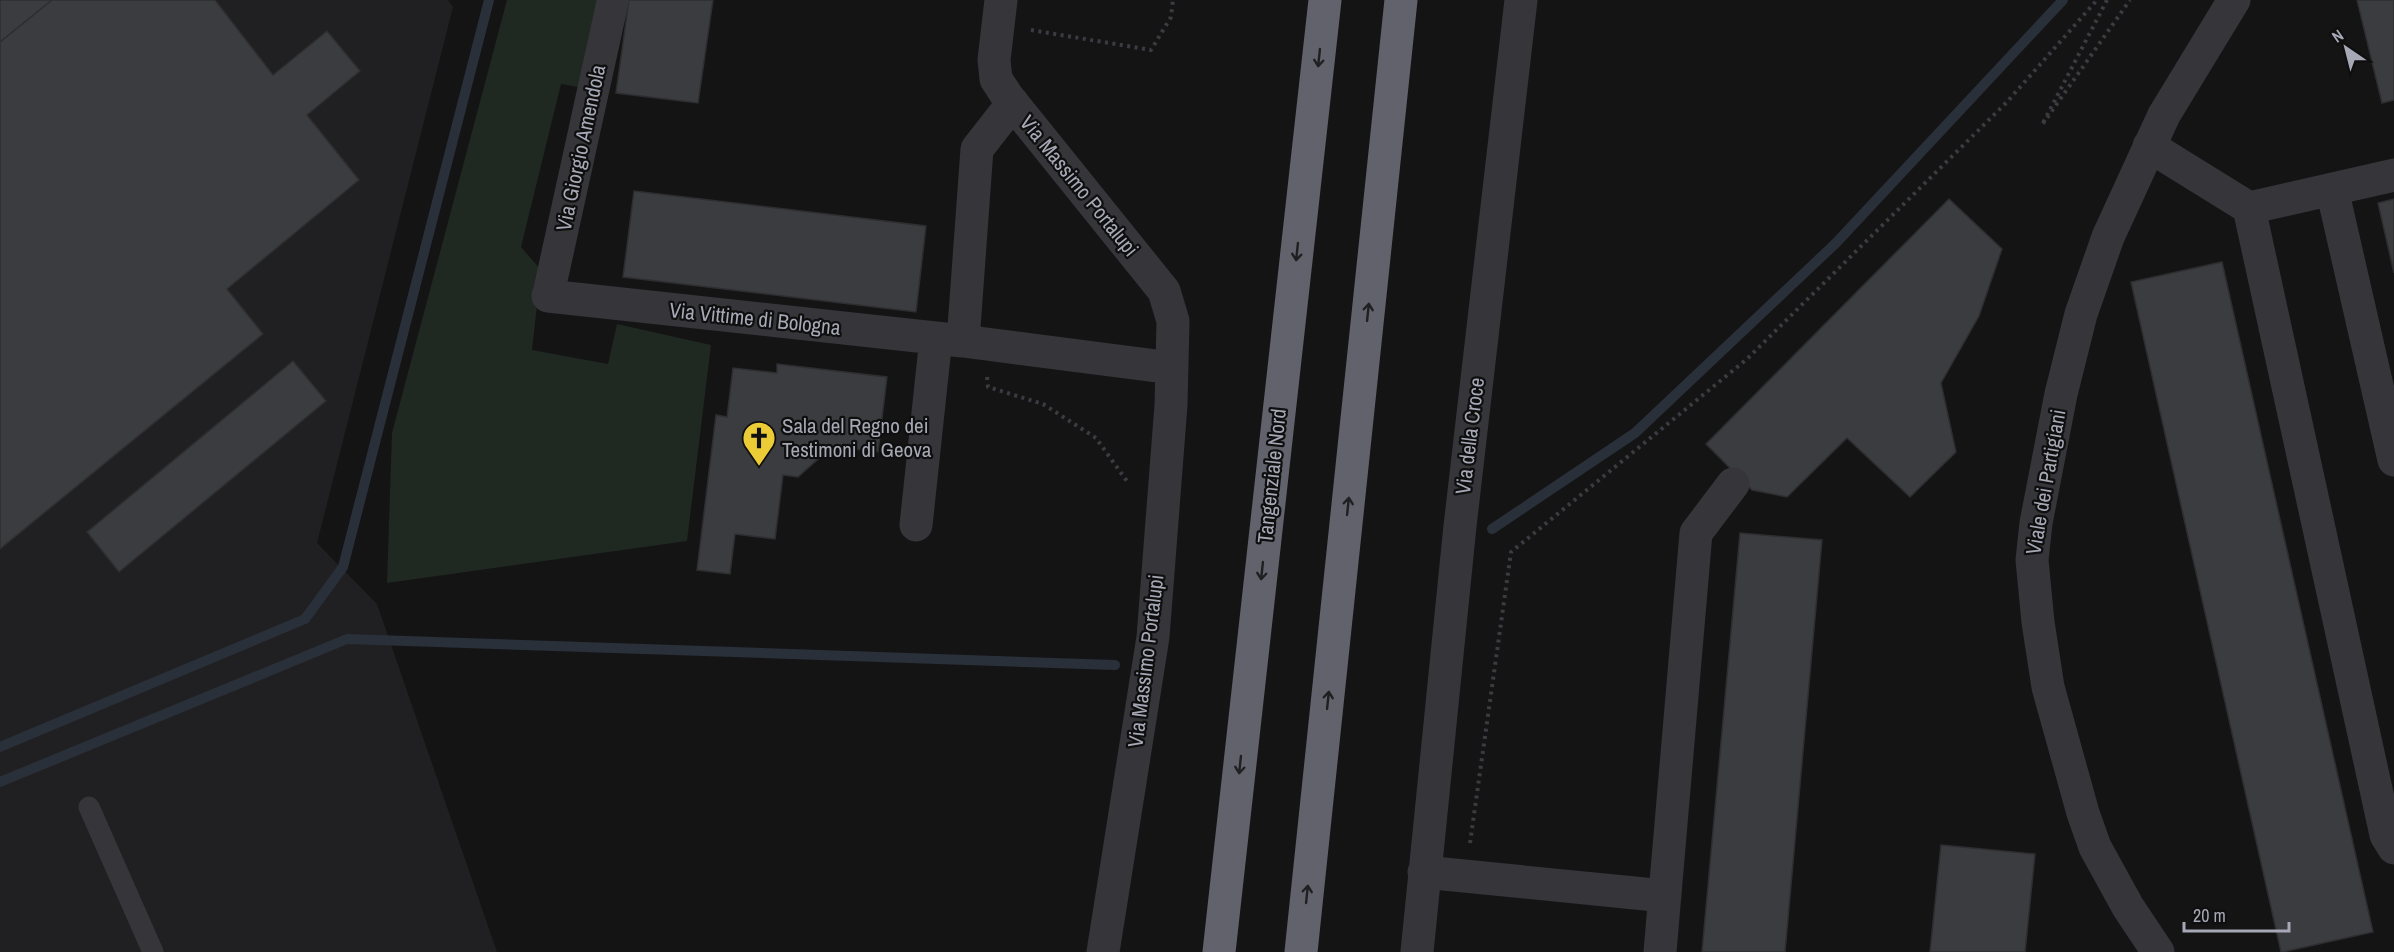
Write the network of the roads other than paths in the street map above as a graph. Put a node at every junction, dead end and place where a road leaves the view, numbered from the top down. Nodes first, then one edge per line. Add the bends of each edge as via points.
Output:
1 (613, 0) edge
2 (1001, 0) edge
3 (1325, 0) edge
4 (1401, 0) edge
5 (1521, 0) edge
6 (2234, 0) edge
7 (1013, 103) junction
8 (2149, 146) junction
9 (2394, 175) edge
10 (2332, 189) junction
11 (2248, 208) junction
12 (548, 296) joint
13 (961, 341) junction
14 (1172, 368) junction
15 (2394, 460) edge
16 (1733, 484) dead end
17 (916, 525) dead end
18 (89, 807) dead end
19 (2394, 848) edge
20 (1424, 872) junction
21 (1665, 896) junction
22 (153, 952) edge
23 (1103, 952) edge
24 (1219, 952) edge
25 (1301, 952) edge
26 (1417, 952) edge
27 (1660, 952) edge
28 (2158, 952) edge

1 - 12 street, Via Giorgio Amendola
2 - 7 street, Via Massimo Portalupi via 994,60 996,79
3 -> 24 highway, Tangenziale Nord
25 -> 4 highway
5 - 20 street, Via della Croce
6 - 8 street, Viale dei Partigiani
7 - 13 street, Via Massimo Portalupi via 977,149
7 - 14 street, Via Massimo Portalupi via 1164,291 1173,321
8 - 11 street
8 - 28 street, Viale dei Partigiani via 2108,237 2081,314 2045,473 2032,560 2048,687 2083,813 2100,857 2127,907
9 - 10 street
10 - 11 street
10 - 15 street
11 - 19 street via 2386,835
12 - 13 street, Via Vittime di Bologna
13 - 14 street
13 - 17 street, Via Massimo Portalupi
14 - 23 street, Via Massimo Portalupi via 1153,637
16 - 21 street via 1696,533
18 - 22 lane
20 - 21 street
20 - 26 street, Via della Croce
21 - 27 street

